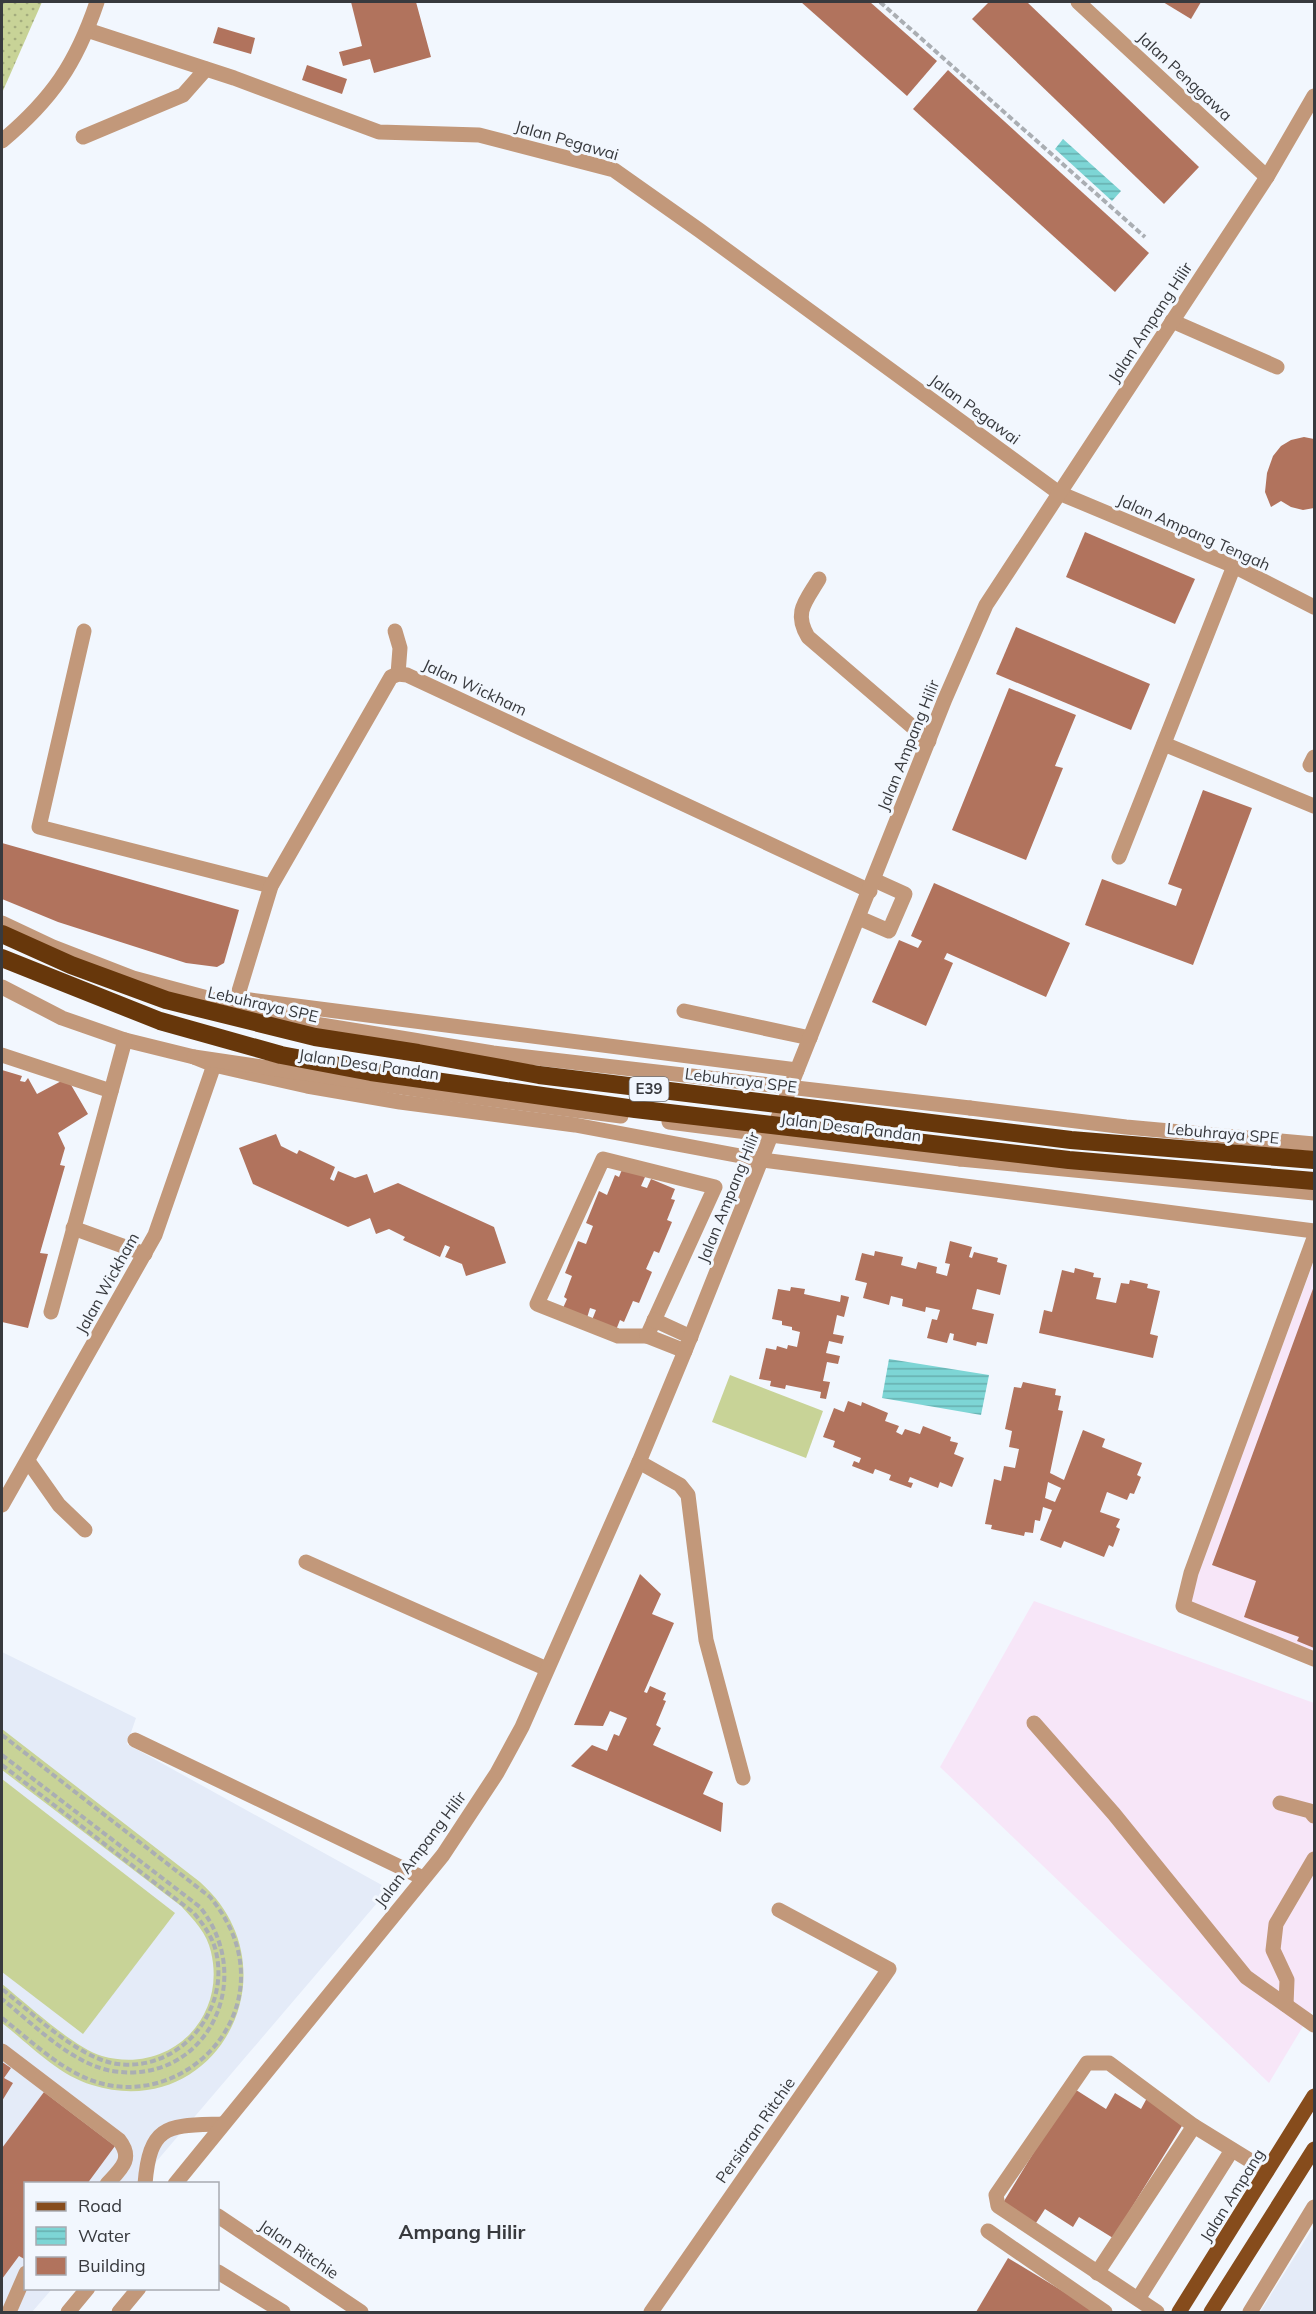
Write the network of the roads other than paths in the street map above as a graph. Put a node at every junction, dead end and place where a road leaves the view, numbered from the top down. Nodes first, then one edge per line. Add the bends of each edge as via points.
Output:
1 (97, 2) edge
2 (1078, 2) edge
3 (87, 30) junction
4 (206, 69) junction
5 (1314, 96) edge
6 (84, 138) dead end
7 (2, 141) edge
8 (1267, 177) junction
9 (1172, 321) junction
10 (1277, 367) dead end
11 (1059, 493) junction
12 (1234, 567) junction
13 (819, 579) dead end
14 (1314, 607) edge
15 (84, 631) dead end
16 (395, 631) dead end
17 (398, 674) junction
18 (929, 741) junction
19 (1164, 744) junction
20 (1314, 806) edge
21 (1119, 857) dead end
22 (872, 885) junction
23 (271, 886) junction
24 (859, 918) junction
25 (2, 923) edge
26 (2, 934) edge
27 (2, 958) edge
28 (2, 987) edge
29 (215, 1000) junction
30 (236, 1001) junction
31 (684, 1011) dead end
32 (810, 1038) junction
33 (125, 1040) junction
34 (2, 1055) edge
35 (194, 1057) junction
36 (214, 1065) junction
37 (797, 1070) junction
38 (111, 1090) junction
39 (1314, 1144) edge
40 (762, 1160) junction
41 (1314, 1160) edge
42 (1314, 1181) edge
43 (1314, 1191) edge
44 (73, 1228) junction
45 (1314, 1231) edge
46 (1314, 1238) edge
47 (145, 1254) junction
48 (51, 1312) dead end
49 (654, 1320) junction
50 (647, 1336) junction
51 (691, 1337) junction
52 (685, 1351) junction
53 (28, 1461) junction
54 (639, 1462) junction
55 (2, 1505) edge
56 (86, 1530) dead end
57 (306, 1562) dead end
58 (1314, 1659) edge
59 (547, 1669) junction
60 (1034, 1723) dead end
61 (135, 1740) dead end
62 (743, 1778) dead end
63 (1280, 1803) dead end
64 (1314, 1816) edge
65 (1314, 1859) edge
66 (423, 1878) junction
67 (779, 1910) dead end
68 (1286, 2005) junction
69 (1314, 2025) edge
70 (2, 2051) edge
71 (1314, 2096) edge
72 (223, 2124) junction
73 (1194, 2126) junction
74 (1314, 2149) edge
75 (1232, 2150) junction
76 (1267, 2171) junction
77 (109, 2182) edge
78 (145, 2182) edge
79 (177, 2182) edge
80 (1314, 2207) edge
81 (219, 2217) edge
82 (988, 2231) dead end
83 (219, 2273) edge
84 (1097, 2273) junction
85 (24, 2278) edge
86 (87, 2290) edge
87 (138, 2290) edge
88 (1138, 2299) junction
89 (9, 2313) edge
90 (68, 2313) edge
91 (119, 2313) edge
92 (283, 2313) edge
93 (361, 2313) edge
94 (651, 2313) edge
95 (1105, 2313) edge
96 (1157, 2313) edge
97 (1179, 2313) edge
98 (1211, 2313) edge
99 (1250, 2313) edge

1 - 3 street
2 - 8 street, Jalan Penggawa
3 - 4 street, Jalan Pegawai
3 - 7 street via 63,78 32,116
4 - 6 street via 183,95
4 - 11 street, Jalan Pegawai via 379,132 479,135 614,170
5 - 8 street, Jalan Ampang Hilir
8 - 9 street, Jalan Ampang Hilir
9 - 10 street
9 - 11 street, Jalan Ampang Hilir
11 - 12 street, Jalan Ampang Tengah
11 - 18 street, Jalan Ampang Hilir via 986,605
12 - 14 street, Jalan Ampang Tengah
12 - 19 street
13 - 18 street via 801,611 801,625 808,637
15 - 23 street via 39,827
16 - 17 street via 400,648
17 - 22 street, Jalan Wickham
17 - 23 street, Jalan Wickham via 391,677
18 - 22 street, Jalan Ampang Hilir
19 - 20 street
19 - 21 street
22 - 24 street, Jalan Ampang Hilir
22 - 24 street, Jalan Wickham via 904,894 886,938
23 - 30 street, Jalan Wickham
24 - 32 street, Jalan Ampang Hilir
25 - 29 street, Jalan Desa Pandan via 133,978
26 - 41 highway, Lebuhraya SPE / E39, bridge via 166,1000 315,1037 539,1075 1071,1140
27 - 42 highway, E39, bridge via 160,1021 281,1055 371,1072 635,1109 1057,1159
28 - 33 street via 62,1018
29 - 30 street
29 - 39 street, Jalan Desa Pandan, bridge via 236,1011 493,1053 1126,1127
30 - 37 street
31 - 32 street
32 - 37 street, Jalan Ampang Hilir
33 - 35 street
33 - 38 street
34 - 38 street
35 - 36 street
35 - 43 street, Jalan Desa Pandan, bridge via 441,1093 960,1159
36 - 40 street via 307,1086 575,1125
36 - 47 street, Jalan Wickham
37 - 40 street, Jalan Ampang Hilir
38 - 44 street
40 - 45 street
40 - 51 street, Jalan Ampang Hilir
44 - 47 street
44 - 48 street
46 - 58 street via 1191,1573 1183,1606
47 - 53 street, Jalan Wickham
49 - 50 street
49 - 50 street via 715,1187 603,1160 537,1304 618,1336
49 - 51 street
50 - 52 street
51 - 52 street, Jalan Ampang Hilir
52 - 54 street, Jalan Ampang Hilir
53 - 55 street, Jalan Wickham
53 - 56 street via 58,1505
54 - 59 street, Jalan Ampang Hilir
54 - 62 street via 680,1485 688,1495 706,1640
57 - 59 street
59 - 66 street, Jalan Ampang Hilir via 497,1773 472,1814
60 - 68 street via 1114,1814 1246,1977
61 - 66 street
63 - 64 street via 1310,1811
65 - 68 street via 1276,1924 1273,1950 1287,1980
66 - 72 street, Jalan Ampang Hilir
67 - 94 street, Persiaran Ritchie via 889,1969
68 - 69 street
70 - 77 street via 125,2147 125,2162
71 - 76 main road, Jalan Ampang
72 - 78 street via 182,2126 161,2133 150,2151
72 - 79 street, Jalan Ampang Hilir
73 - 75 street
73 - 84 street
73 - 84 street via 1109,2063 1087,2063 996,2195 998,2206
74 - 98 main road
75 - 76 street
75 - 88 street
76 - 97 main road, Jalan Ampang
80 - 99 street
81 - 93 street, Jalan Ritchie
82 - 95 street
83 - 92 street
84 - 88 street
85 - 89 street
86 - 90 street
87 - 91 street
88 - 96 street

